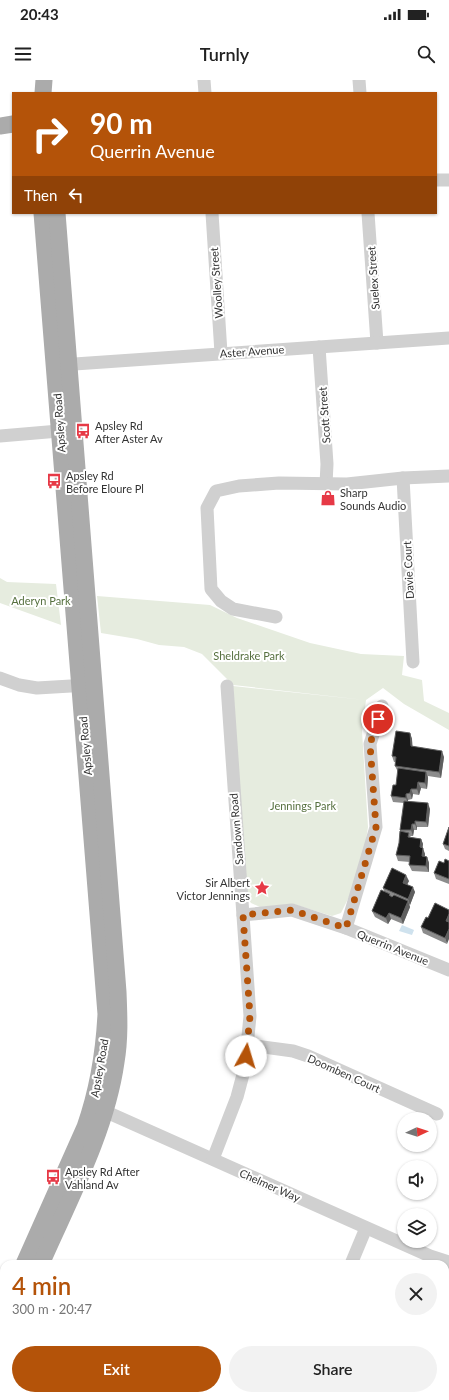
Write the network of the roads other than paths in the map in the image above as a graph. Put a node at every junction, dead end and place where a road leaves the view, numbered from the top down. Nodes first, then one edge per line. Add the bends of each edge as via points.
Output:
1 (33, 80) edge
2 (44, 80) edge
3 (204, 80) edge
4 (359, 80) edge
5 (34, 92) edge
6 (43, 92) edge
7 (205, 92) edge
8 (360, 92) edge
9 (437, 180) edge
10 (449, 180) edge
11 (42, 214) edge
12 (57, 214) edge
13 (212, 214) edge
14 (368, 214) edge
15 (449, 338) edge
16 (377, 343) junction
17 (319, 347) junction
18 (221, 353) junction
19 (62, 364) junction
20 (59, 431) junction
21 (0, 436) edge
22 (449, 476) edge
23 (403, 478) junction
24 (326, 484) junction
25 (276, 617) dead end
26 (413, 662) dead end
27 (0, 678) edge
28 (87, 685) junction
29 (227, 686) dead end
30 (382, 706) dead end
31 (243, 915) junction
32 (346, 928) junction
33 (449, 970) edge
34 (248, 1045) junction
35 (98, 1110) junction
36 (433, 1112) edge
37 (213, 1159) junction
38 (366, 1228) junction
39 (26, 1260) edge
40 (43, 1260) edge
41 (353, 1260) edge
42 (443, 1260) edge

1 - 5 main road
2 - 6 main road
3 - 7 street
4 - 8 street
9 - 10 street
11 - 19 main road, Apsley Road
12 - 19 main road, Apsley Road
13 - 18 street, Woolley Street
14 - 16 street, Suelex Street
15 - 16 street, Aster Avenue
16 - 17 street, Aster Avenue
17 - 18 street, Aster Avenue
17 - 24 street, Scott Street via 327,464
18 - 19 street, Aster Avenue
19 - 20 main road, Apsley Road
19 - 28 main road, Apsley Road
20 - 21 street
20 - 28 main road, Apsley Road
22 - 23 street
23 - 24 street
23 - 26 street, Davie Court
24 - 25 street via 279,483 239,486 216,491 206,508 211,589 221,601 233,608
27 - 28 street via 32,687
28 - 35 main road, Apsley Road via 106,1014
29 - 31 street, Sandown Road
30 - 32 street via 370,744 376,827
31 - 32 street, Querrin Avenue via 292,910
31 - 34 street, Sandown Road via 250,1016
32 - 33 street, Querrin Avenue
34 - 36 street, Doomben Court via 293,1051 308,1056
34 - 37 street, Sandown Road via 237,1097
35 - 37 street, Chelmer Way
35 - 39 main road, Apsley Road via 85,1127
35 - 40 main road, Apsley Road via 96,1136
37 - 38 street, Chelmer Way
38 - 41 street
38 - 42 street, Chelmer Way

